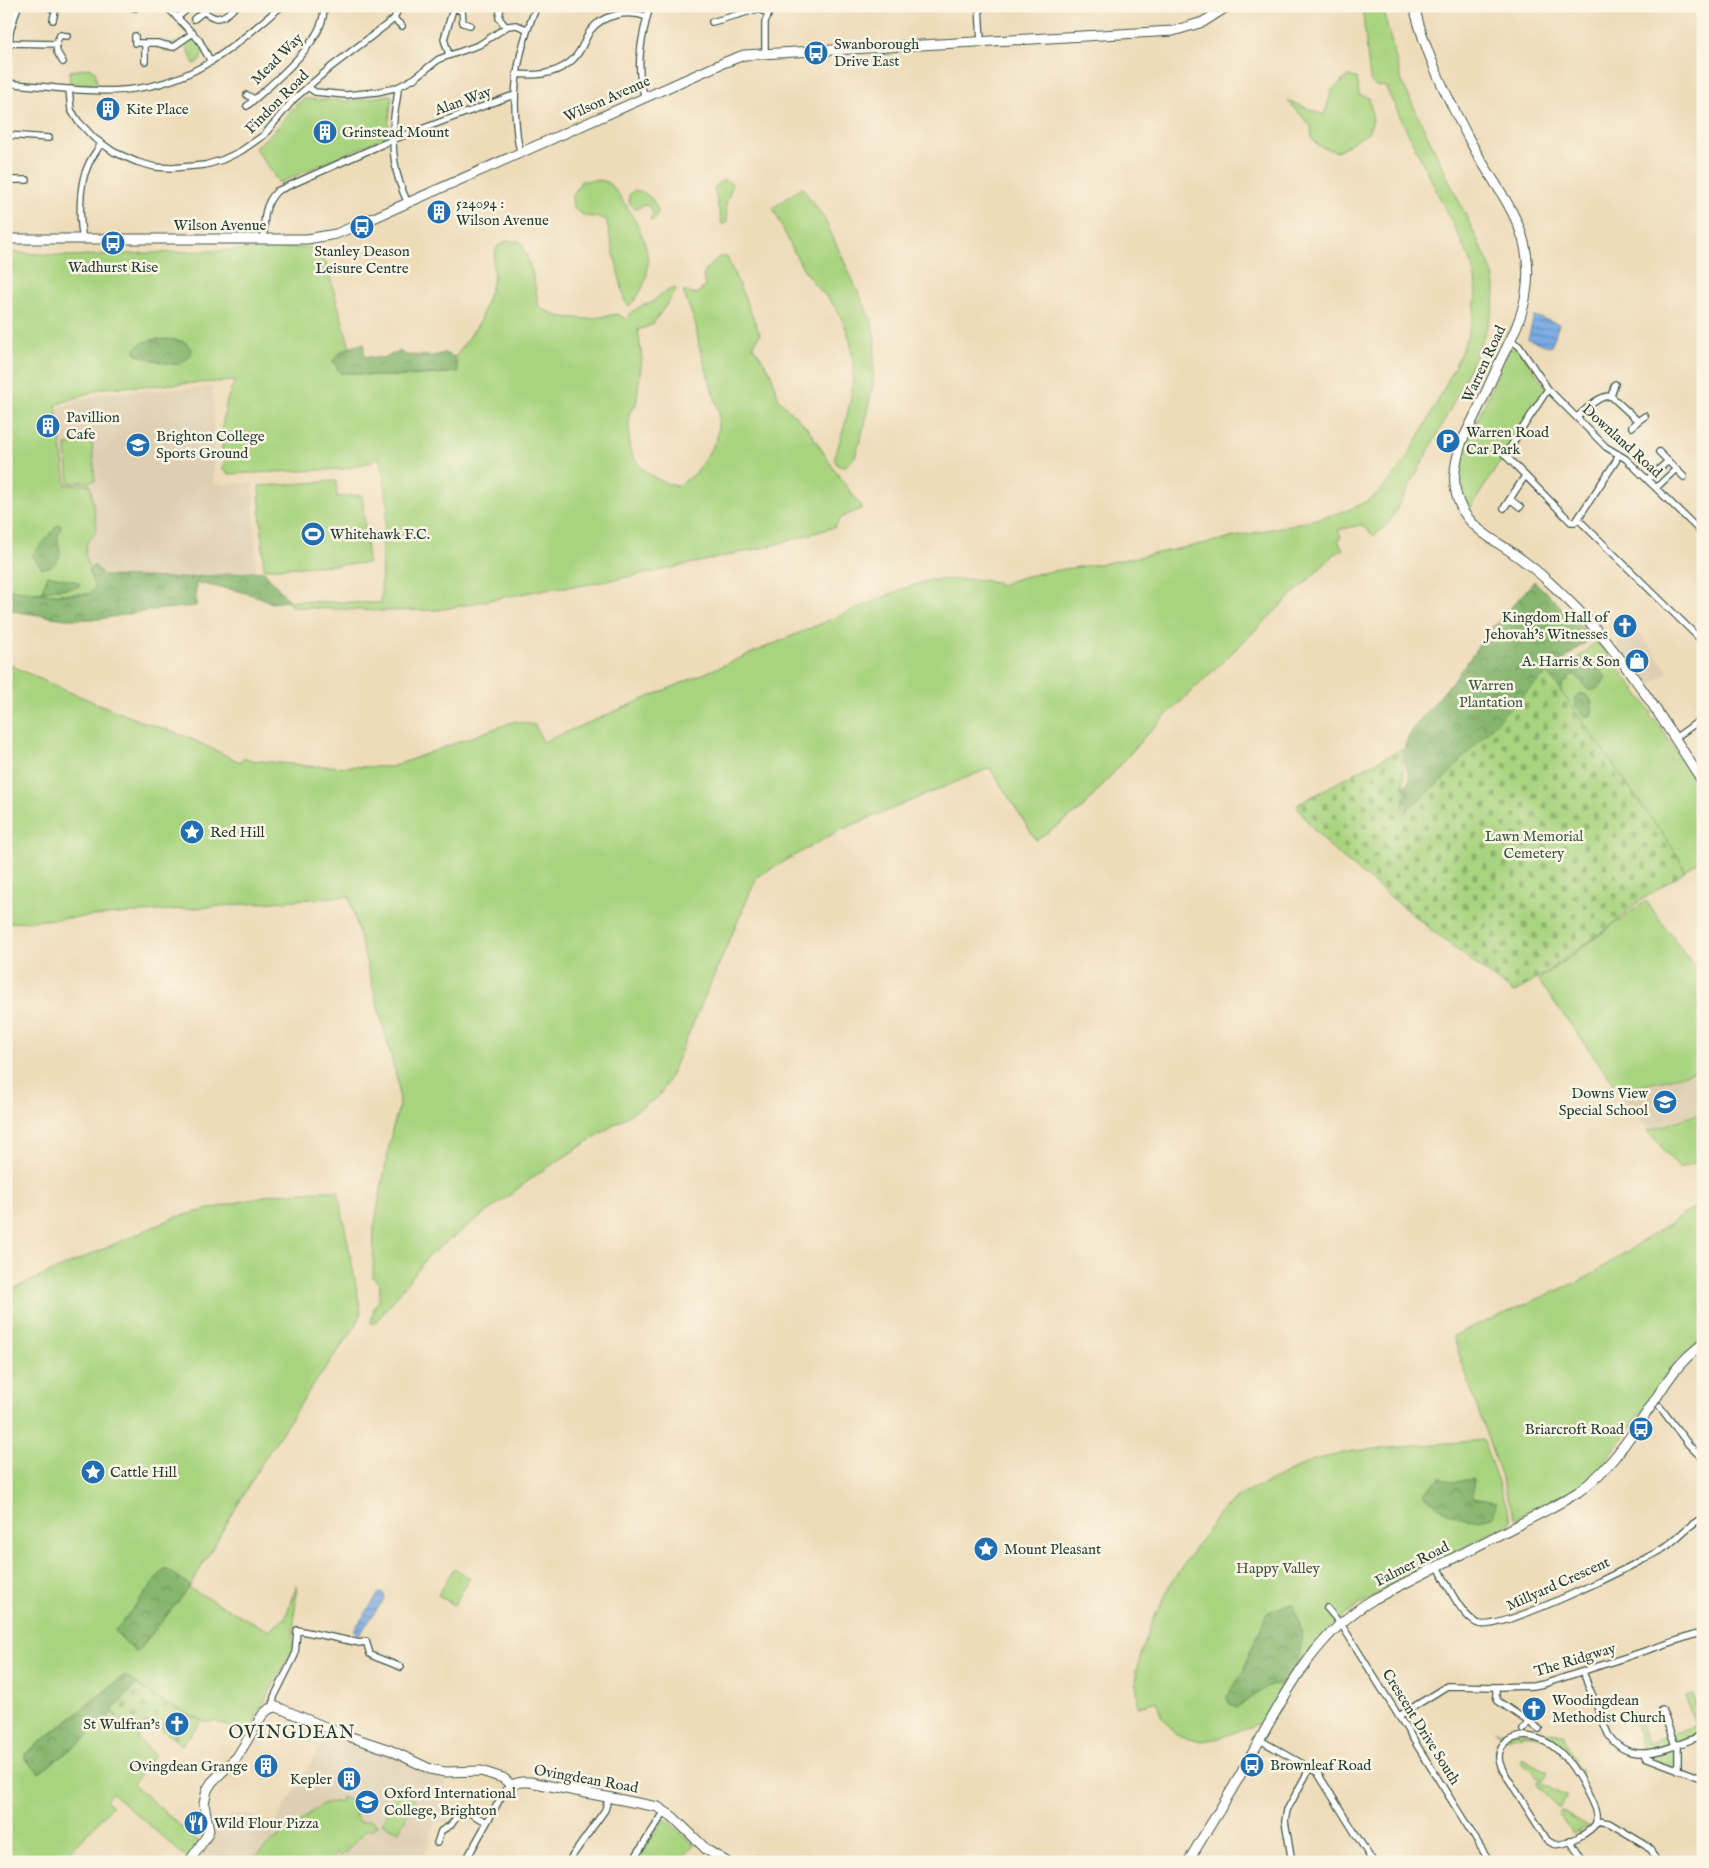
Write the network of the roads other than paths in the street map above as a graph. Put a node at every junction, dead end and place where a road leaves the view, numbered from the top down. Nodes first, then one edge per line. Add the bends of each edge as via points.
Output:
1 (48, 6) edge
2 (60, 6) edge
3 (166, 6) edge
4 (191, 6) edge
5 (197, 6) edge
6 (236, 6) edge
7 (282, 6) edge
8 (323, 6) edge
9 (399, 6) edge
10 (501, 6) edge
11 (537, 6) edge
12 (650, 6) edge
13 (772, 6) edge
14 (979, 6) edge
15 (1228, 6) edge
16 (1414, 6) edge
17 (6, 7) edge
18 (454, 7) edge
19 (17, 9) edge
20 (55, 11) junction
21 (203, 12) junction
22 (768, 13) junction
23 (647, 17) junction
24 (178, 18) junction
25 (194, 19) dead end
26 (394, 19) junction
27 (53, 20) dead end
28 (712, 22) dead end
29 (402, 26) dead end
30 (470, 26) dead end
31 (506, 27) junction
32 (527, 29) junction
33 (193, 33) junction
34 (67, 36) dead end
35 (135, 36) dead end
36 (980, 42) junction
37 (8, 43) junction
38 (145, 43) junction
39 (56, 44) junction
40 (765, 53) junction
41 (449, 55) junction
42 (145, 61) dead end
43 (63, 62) dead end
44 (211, 62) junction
45 (6, 67) edge
46 (516, 74) junction
47 (6, 83) edge
48 (308, 87) junction
49 (398, 87) junction
50 (69, 89) junction
51 (247, 95) dead end
52 (515, 97) junction
53 (645, 97) junction
54 (254, 100) junction
55 (247, 106) dead end
56 (6, 135) edge
57 (50, 138) dead end
58 (392, 140) junction
59 (101, 144) junction
60 (521, 153) junction
61 (6, 180) edge
62 (27, 180) dead end
63 (408, 203) junction
64 (6, 239) edge
65 (83, 239) junction
66 (264, 239) junction
67 (1510, 340) junction
68 (1615, 384) dead end
69 (1548, 389) junction
70 (1611, 396) junction
71 (1645, 416) dead end
72 (1577, 418) junction
73 (1638, 421) junction
74 (1632, 427) dead end
75 (1659, 452) dead end
76 (1618, 454) junction
77 (1668, 461) junction
78 (1676, 469) junction
79 (1525, 476) junction
80 (1684, 477) dead end
81 (1648, 480) junction
82 (1656, 488) junction
83 (1510, 499) junction
84 (1518, 507) dead end
85 (1504, 508) dead end
86 (1578, 519) junction
87 (1703, 534) edge
88 (1703, 642) edge
89 (1703, 718) edge
90 (1675, 738) junction
91 (1703, 782) edge
92 (1703, 1344) edge
93 (1660, 1407) dead end
94 (1701, 1454) edge
95 (1703, 1518) edge
96 (1438, 1566) junction
97 (1327, 1608) dead end
98 (1341, 1624) junction
99 (1703, 1632) edge
100 (401, 1667) dead end
101 (1583, 1672) junction
102 (1496, 1687) junction
103 (273, 1708) junction
104 (1662, 1710) dead end
105 (1399, 1716) junction
106 (1528, 1722) junction
107 (1538, 1728) dead end
108 (1523, 1730) dead end
109 (1703, 1735) edge
110 (1260, 1740) junction
111 (1677, 1745) junction
112 (1644, 1754) junction
113 (1310, 1768) junction
114 (1678, 1770) junction
115 (1703, 1779) edge
116 (511, 1785) junction
117 (609, 1796) junction
118 (665, 1811) junction
119 (1596, 1821) junction
120 (487, 1822) junction
121 (1570, 1840) junction
122 (437, 1843) dead end
123 (1703, 1858) edge
124 (190, 1862) edge
125 (466, 1862) edge
126 (568, 1862) edge
127 (632, 1862) edge
128 (726, 1862) edge
129 (1188, 1862) edge
130 (1292, 1862) edge
131 (1373, 1862) edge
132 (1490, 1862) edge
133 (1583, 1862) edge
134 (1656, 1862) edge
135 (1694, 1862) edge

1 - 20 street
2 - 20 street
3 - 24 street
4 - 24 street
5 - 21 street
6 - 21 street via 219,19
7 - 44 street
8 - 54 street, Mead Way via 323,21 307,50
9 - 26 street
10 - 31 street via 499,18
11 - 32 street
12 - 23 street
13 - 22 street
14 - 36 street
15 - 36 street, Wilson Avenue via 1203,22 1173,31
16 - 67 street, Warren Road via 1425,44 1446,92 1469,140 1515,216 1522,236 1527,287 1523,308
17 - 19 street
18 - 30 street via 462,10 463,23
18 - 41 street via 444,39
19 - 37 street
20 - 27 street
21 - 25 street
22 - 28 street via 758,9 719,16
22 - 40 street via 764,28
23 - 46 street via 628,13 605,20 592,29 579,54 564,67 544,74
23 - 53 street via 640,62
24 - 33 street
26 - 29 street
26 - 48 street, Findon Road
31 - 32 street via 514,25
31 - 41 street via 479,45
32 - 46 street
33 - 38 street via 173,46
33 - 44 street
34 - 39 street via 60,36
35 - 38 street via 135,43
36 - 40 street, Wilson Avenue
37 - 39 street
37 - 45 street
38 - 42 street
39 - 43 street
40 - 53 street, Wilson Avenue via 733,58
41 - 49 street
44 - 50 street via 177,78 142,88 108,92
46 - 52 street
47 - 50 street
48 - 49 street via 315,92 346,95
48 - 59 street, Findon Road via 258,140 241,152 213,163 197,167 155,167 129,159
49 - 58 street
50 - 59 street, Findon Road via 72,112 82,127
51 - 54 street, Mead Way
52 - 58 street, Alan Way
52 - 60 street
53 - 60 street, Wilson Avenue
54 - 55 street, Mead Way
56 - 57 street
58 - 63 street via 395,170
58 - 66 street, Alan Way via 277,191 265,211
59 - 65 street via 84,176
60 - 63 street, Wilson Avenue
61 - 62 street
63 - 66 street, Wilson Avenue via 326,237
64 - 65 street, Wilson Avenue
65 - 66 street, Wilson Avenue
67 - 69 street, Downland Road via 1519,346
67 - 90 street, Warren Road via 1462,441 1454,470 1462,507 1476,527 1535,570 1587,619 1624,664
68 - 70 street
69 - 72 street, Downland Road
69 - 79 street via 1505,456
70 - 72 street via 1594,402
70 - 73 street
71 - 73 street
72 - 76 street, Downland Road via 1606,447
73 - 74 street
75 - 77 street
76 - 81 street, Downland Road
76 - 86 street
77 - 78 street
77 - 81 street
78 - 80 street
78 - 82 street
79 - 83 street
79 - 86 street via 1571,522
81 - 82 street, Downland Road
82 - 87 street, Downland Road
83 - 84 street
83 - 85 street
86 - 88 street
89 - 90 street
90 - 91 street, Warren Road
92 - 96 street, Falmer Road via 1676,1367 1620,1449 1589,1484
93 - 94 street
95 - 96 street, Millyard Crescent via 1690,1524 1673,1542 1644,1558 1557,1601 1489,1625 1480,1624 1466,1615
96 - 98 street, Falmer Road via 1369,1602
97 - 98 street, Crescent Drive South
98 - 105 street, Crescent Drive South
98 - 110 street, Falmer Road via 1307,1661
99 - 101 street, The Ridgway
100 - 103 street via 371,1654 366,1641 360,1643 297,1630 295,1655 274,1697
101 - 102 street, The Ridgway via 1533,1686
101 - 112 street via 1610,1738 1624,1749
102 - 105 street, The Ridgway via 1447,1686
102 - 106 street via 1498,1701
103 - 116 street via 280,1707 430,1769 481,1771 503,1778
103 - 124 street via 261,1717 237,1757 207,1790 204,1800 208,1834
104 - 111 street
105 - 132 street, Crescent Drive South
106 - 107 street
106 - 108 street
109 - 111 street
110 - 113 street
110 - 129 street, Falmer Road
111 - 112 street
111 - 114 street
112 - 114 street via 1644,1757
113 - 130 street via 1287,1810
113 - 131 street via 1321,1776
114 - 115 street
116 - 117 street, Ovingdean Road via 530,1782
116 - 120 street via 504,1790
117 - 118 street, Ovingdean Road
117 - 126 street via 605,1810
118 - 127 street
118 - 128 street, Ovingdean Road via 707,1850
119 - 121 street via 1588,1832
119 - 121 street via 1592,1803 1565,1756 1532,1737 1523,1736 1509,1741 1498,1756 1504,1772 1548,1840 1555,1844
119 - 134 street via 1609,1823 1649,1846
120 - 122 street via 462,1811 450,1825 439,1829
120 - 125 street
121 - 133 street
123 - 135 street

